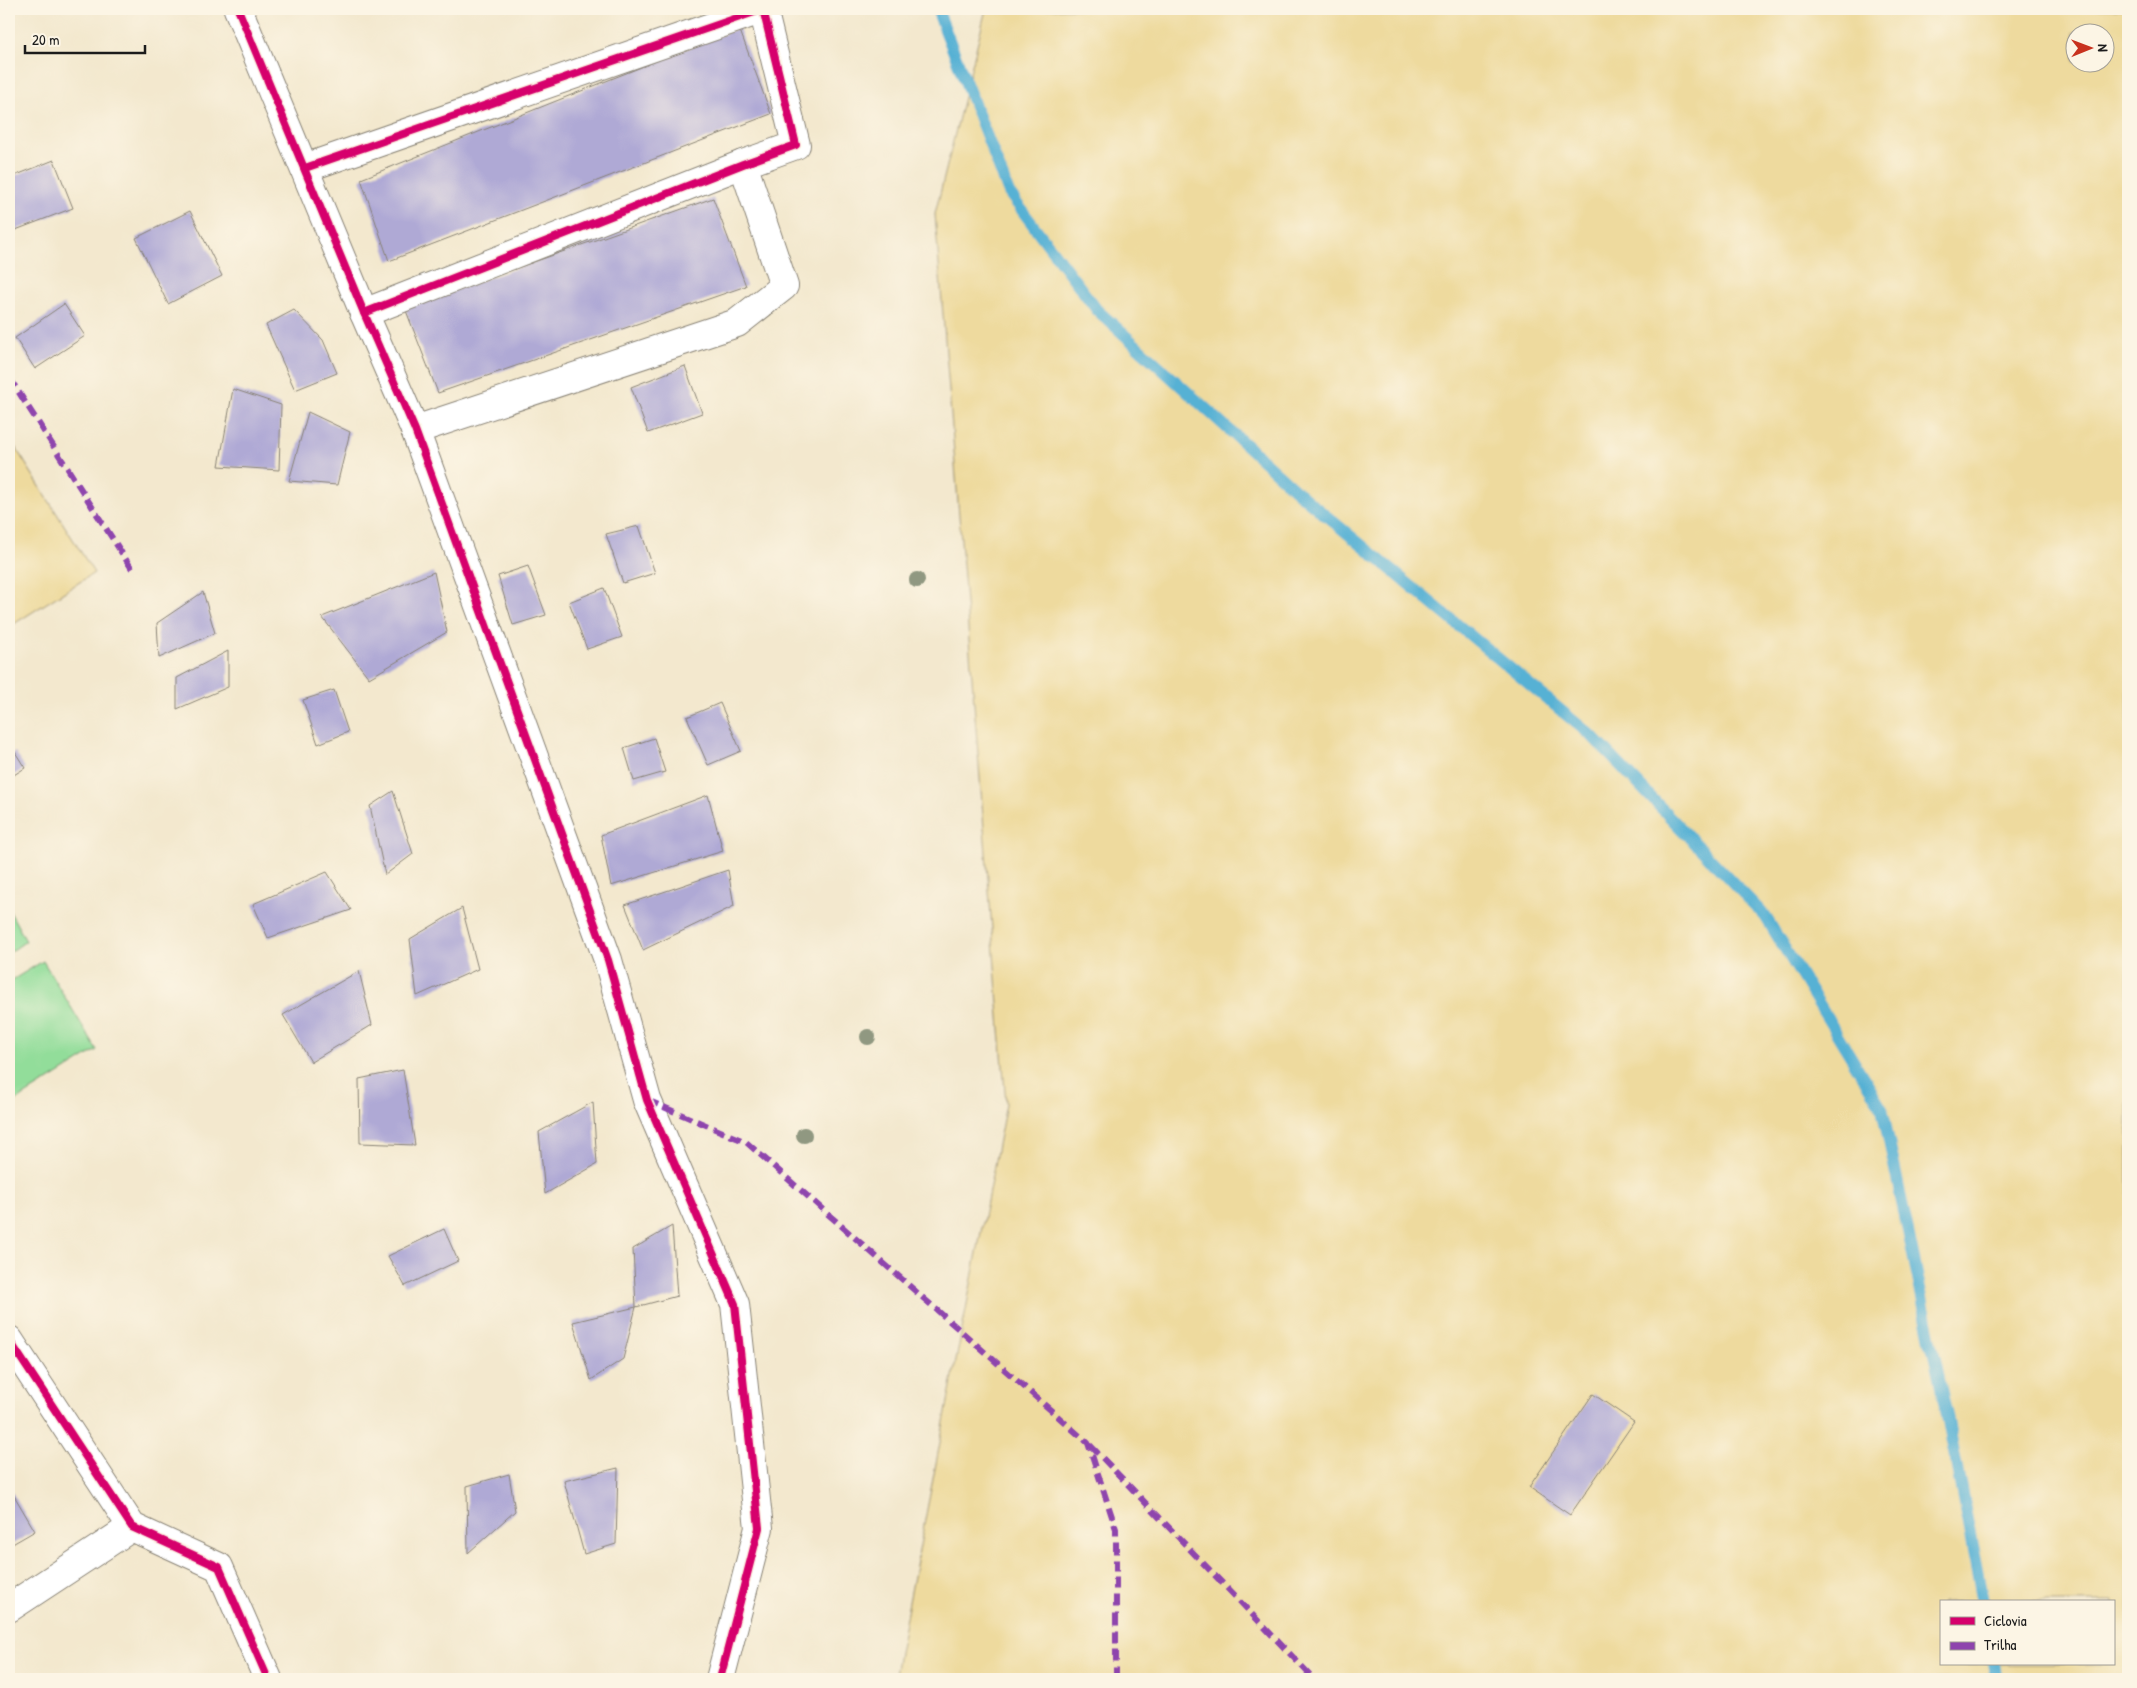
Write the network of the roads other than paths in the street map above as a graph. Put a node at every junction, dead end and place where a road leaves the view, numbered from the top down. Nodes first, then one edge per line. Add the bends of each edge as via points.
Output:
1 (238, 9) edge
2 (764, 9) edge
3 (743, 164) junction
4 (305, 168) junction
5 (364, 313) junction
6 (415, 430) junction
7 (9, 1340) edge
8 (132, 1527) junction
9 (9, 1608) edge
10 (268, 1679) edge
11 (720, 1679) edge

1 - 4 street
2 - 3 street via 796,145
2 - 4 street
3 - 5 street
3 - 6 street via 784,286 737,323
4 - 5 street
5 - 6 street
6 - 11 street via 608,960 647,1100 735,1304 759,1528
7 - 8 street
8 - 9 street
8 - 10 street via 219,1567

